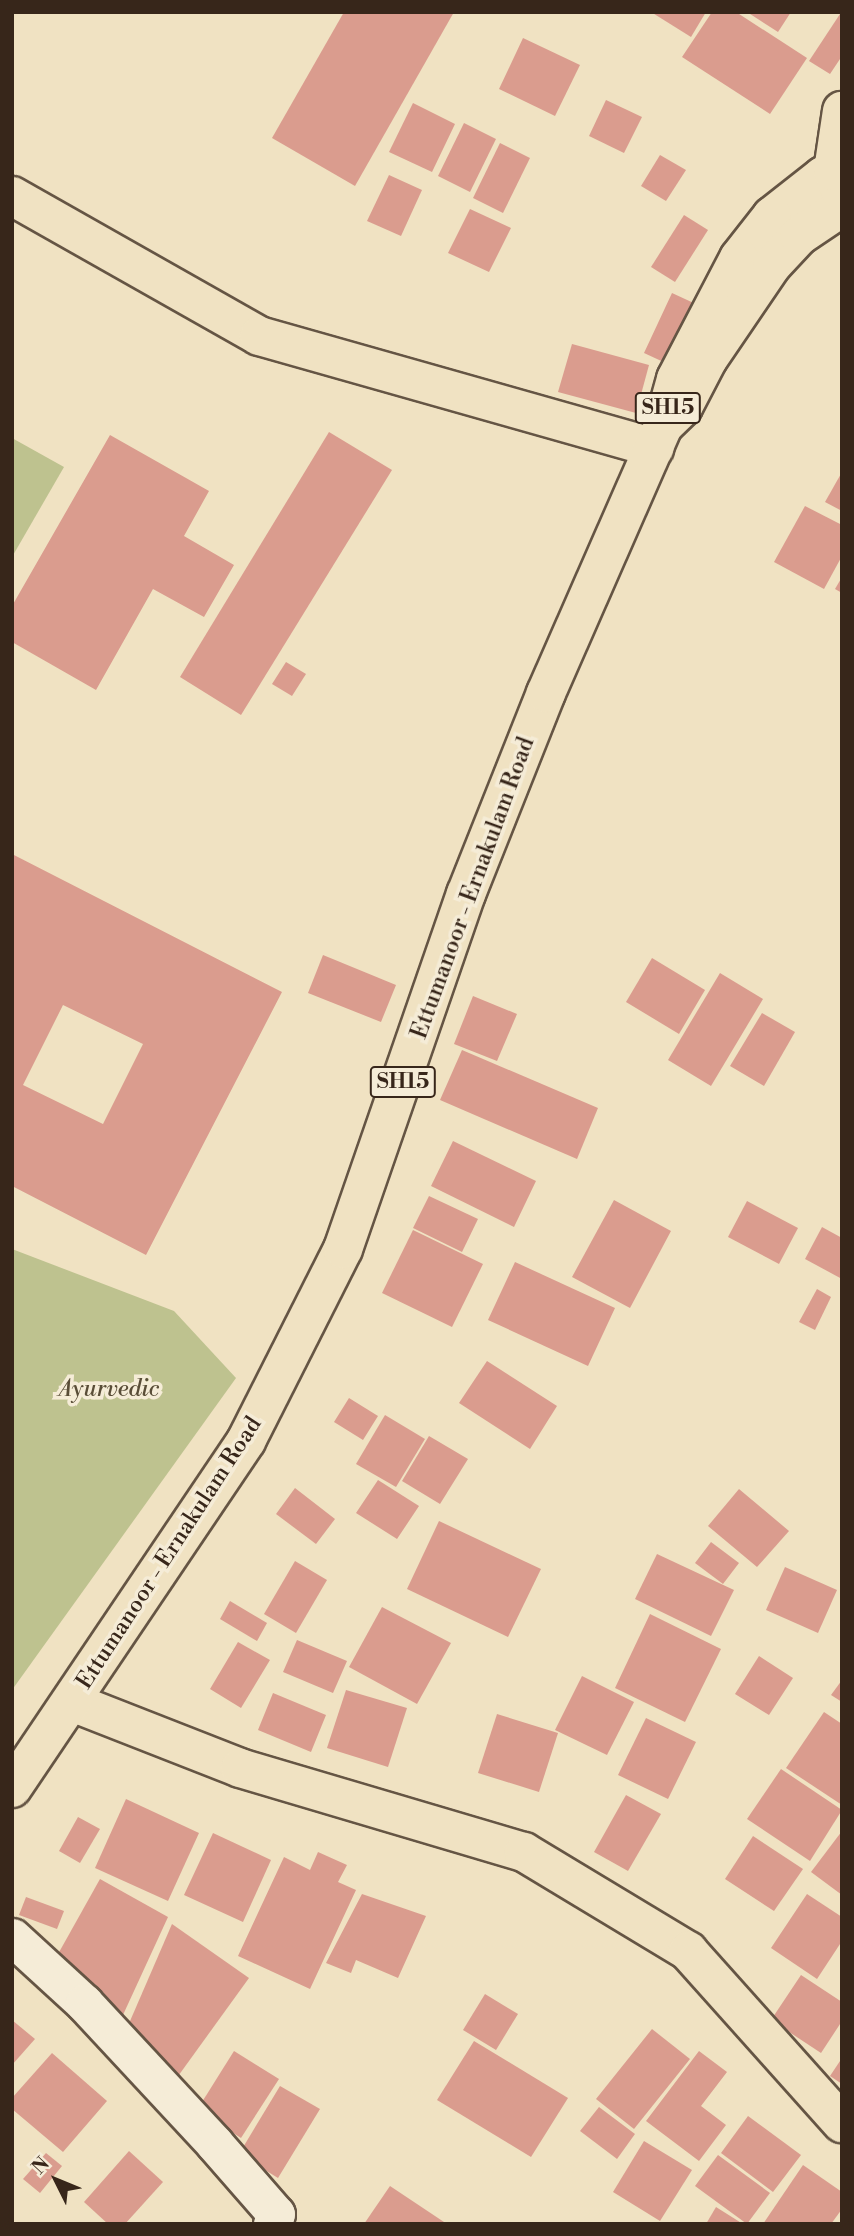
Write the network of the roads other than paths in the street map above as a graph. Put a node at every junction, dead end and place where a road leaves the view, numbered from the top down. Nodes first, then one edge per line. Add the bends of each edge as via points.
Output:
1 (842, 111) edge
2 (839, 185) edge
3 (12, 196) edge
4 (658, 437) junction
5 (72, 1702) junction
6 (15, 1782) edge
7 (12, 1937) edge
8 (842, 2123) edge
9 (272, 2224) edge

1 - 2 main road
2 - 4 main road, Ettumanoor - Ernakulam Road / SH15 via 772,216 739,258 676,379
3 - 4 main road via 259,335
4 - 5 main road, Ettumanoor - Ernakulam Road / SH15 via 546,693 466,894 343,1249 246,1441
5 - 6 main road, Ettumanoor - Ernakulam Road / SH15
5 - 8 main road via 240,1768 524,1852 688,1951
7 - 9 street via 84,2003 214,2143 276,2214

